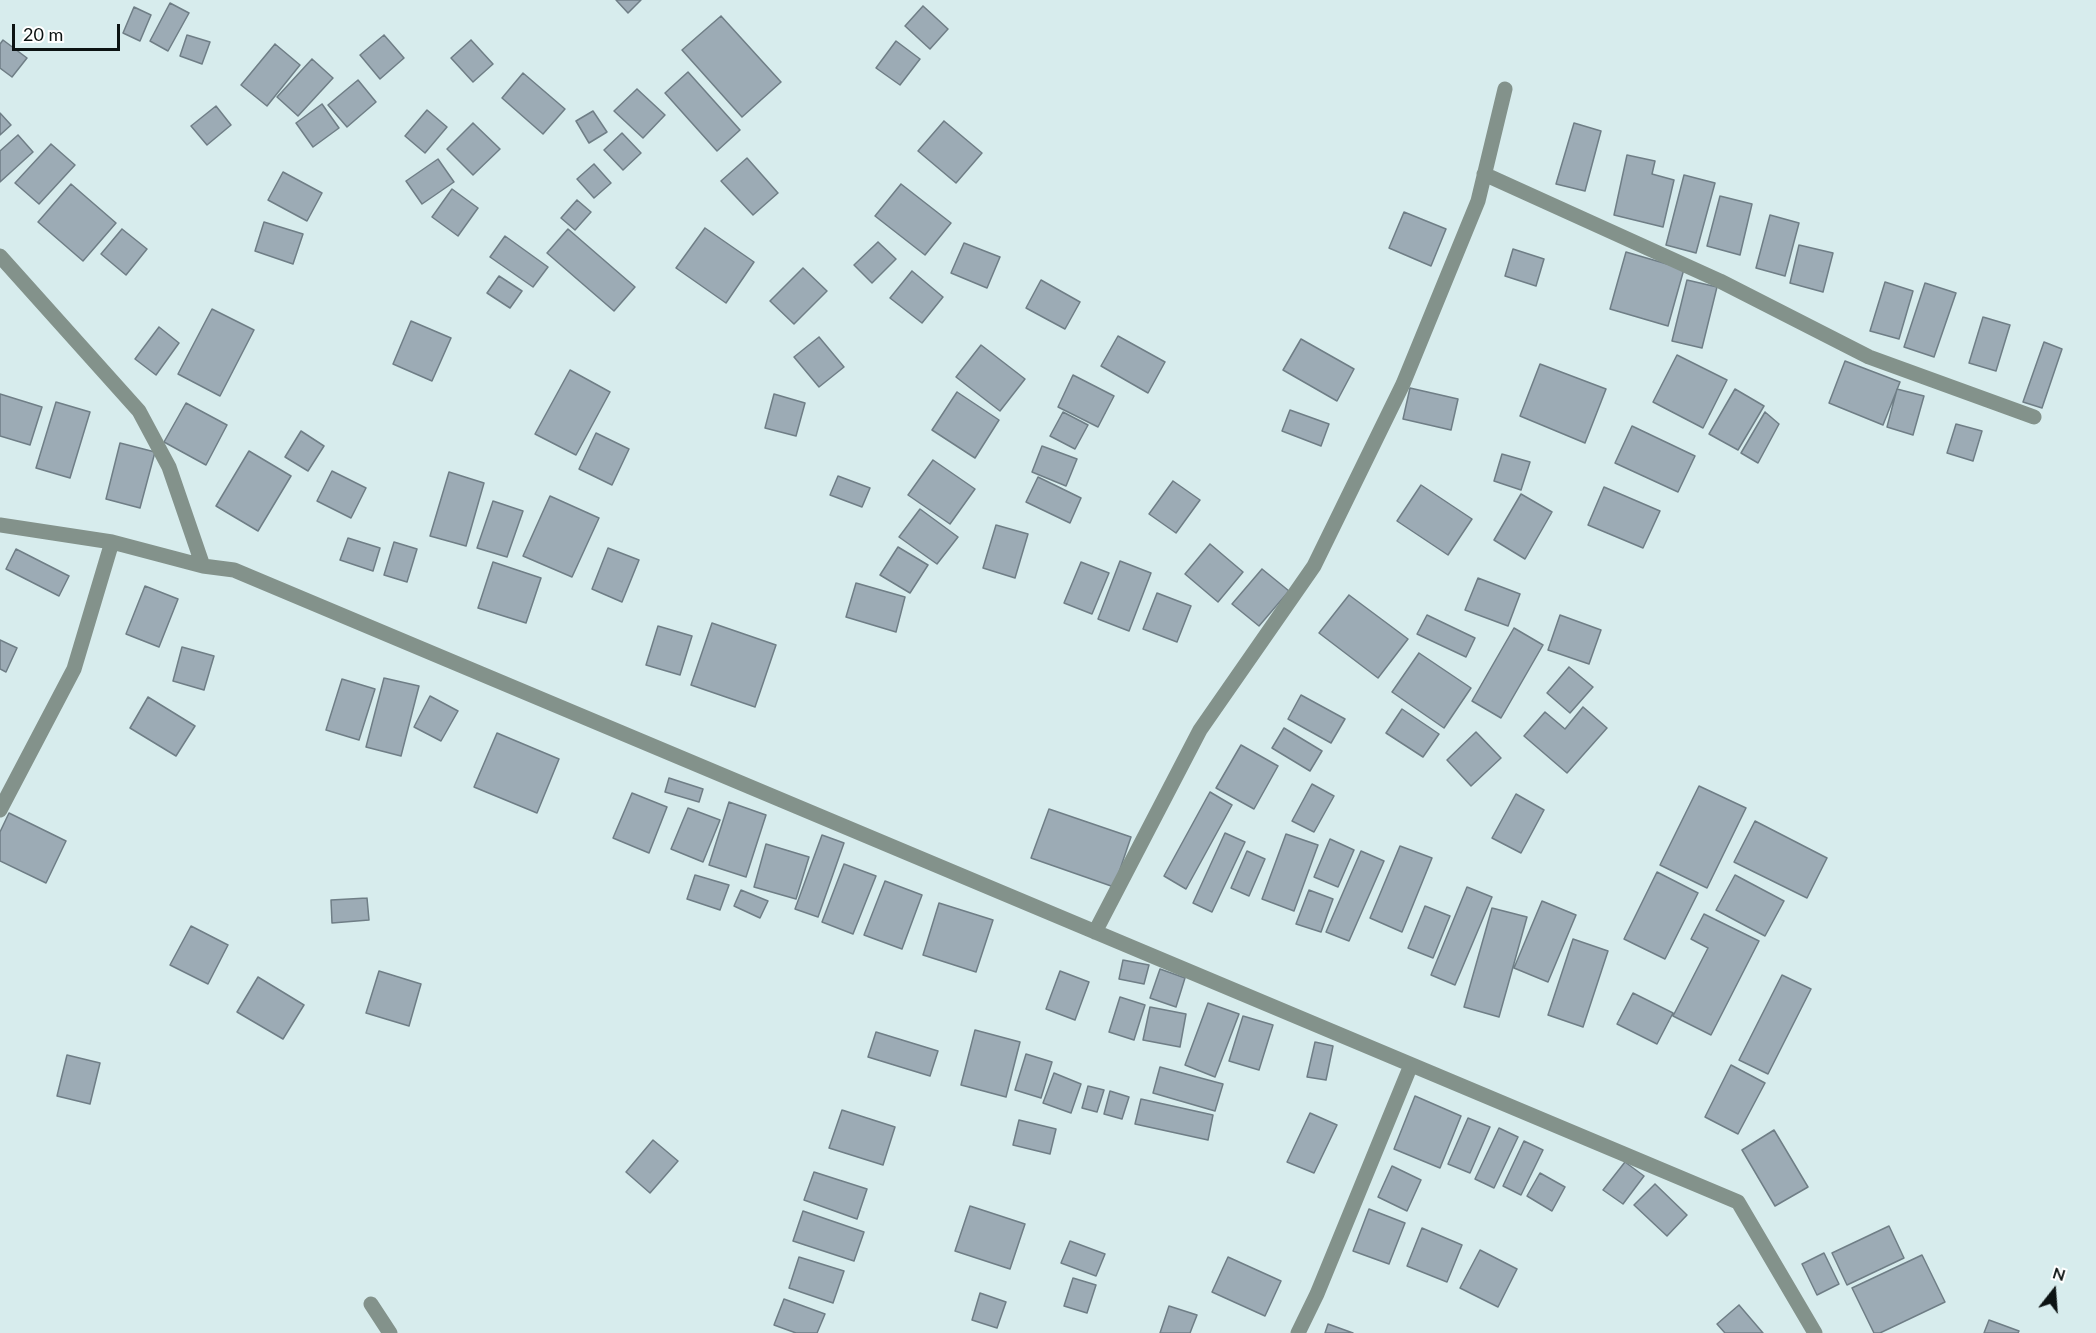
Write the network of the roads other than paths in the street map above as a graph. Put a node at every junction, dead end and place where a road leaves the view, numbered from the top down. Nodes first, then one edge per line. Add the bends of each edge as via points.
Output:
1 (1505, 89) dead end
2 (1484, 174) junction
3 (0, 256) edge
4 (2034, 417) dead end
5 (0, 525) edge
6 (112, 542) junction
7 (204, 566) junction
8 (0, 810) edge
9 (1095, 932) junction
10 (1411, 1065) junction
11 (371, 1304) dead end
12 (390, 1333) edge
13 (1298, 1333) edge
14 (1815, 1333) edge

1 - 2 street
2 - 4 street via 1720,281 1869,357
2 - 9 street via 1478,201 1403,384 1314,566 1200,730
3 - 7 street via 139,411 169,467
5 - 6 street
6 - 7 street
6 - 8 street via 74,669
7 - 9 street via 234,570
9 - 10 street
10 - 13 street
10 - 14 street via 1738,1202
11 - 12 street

